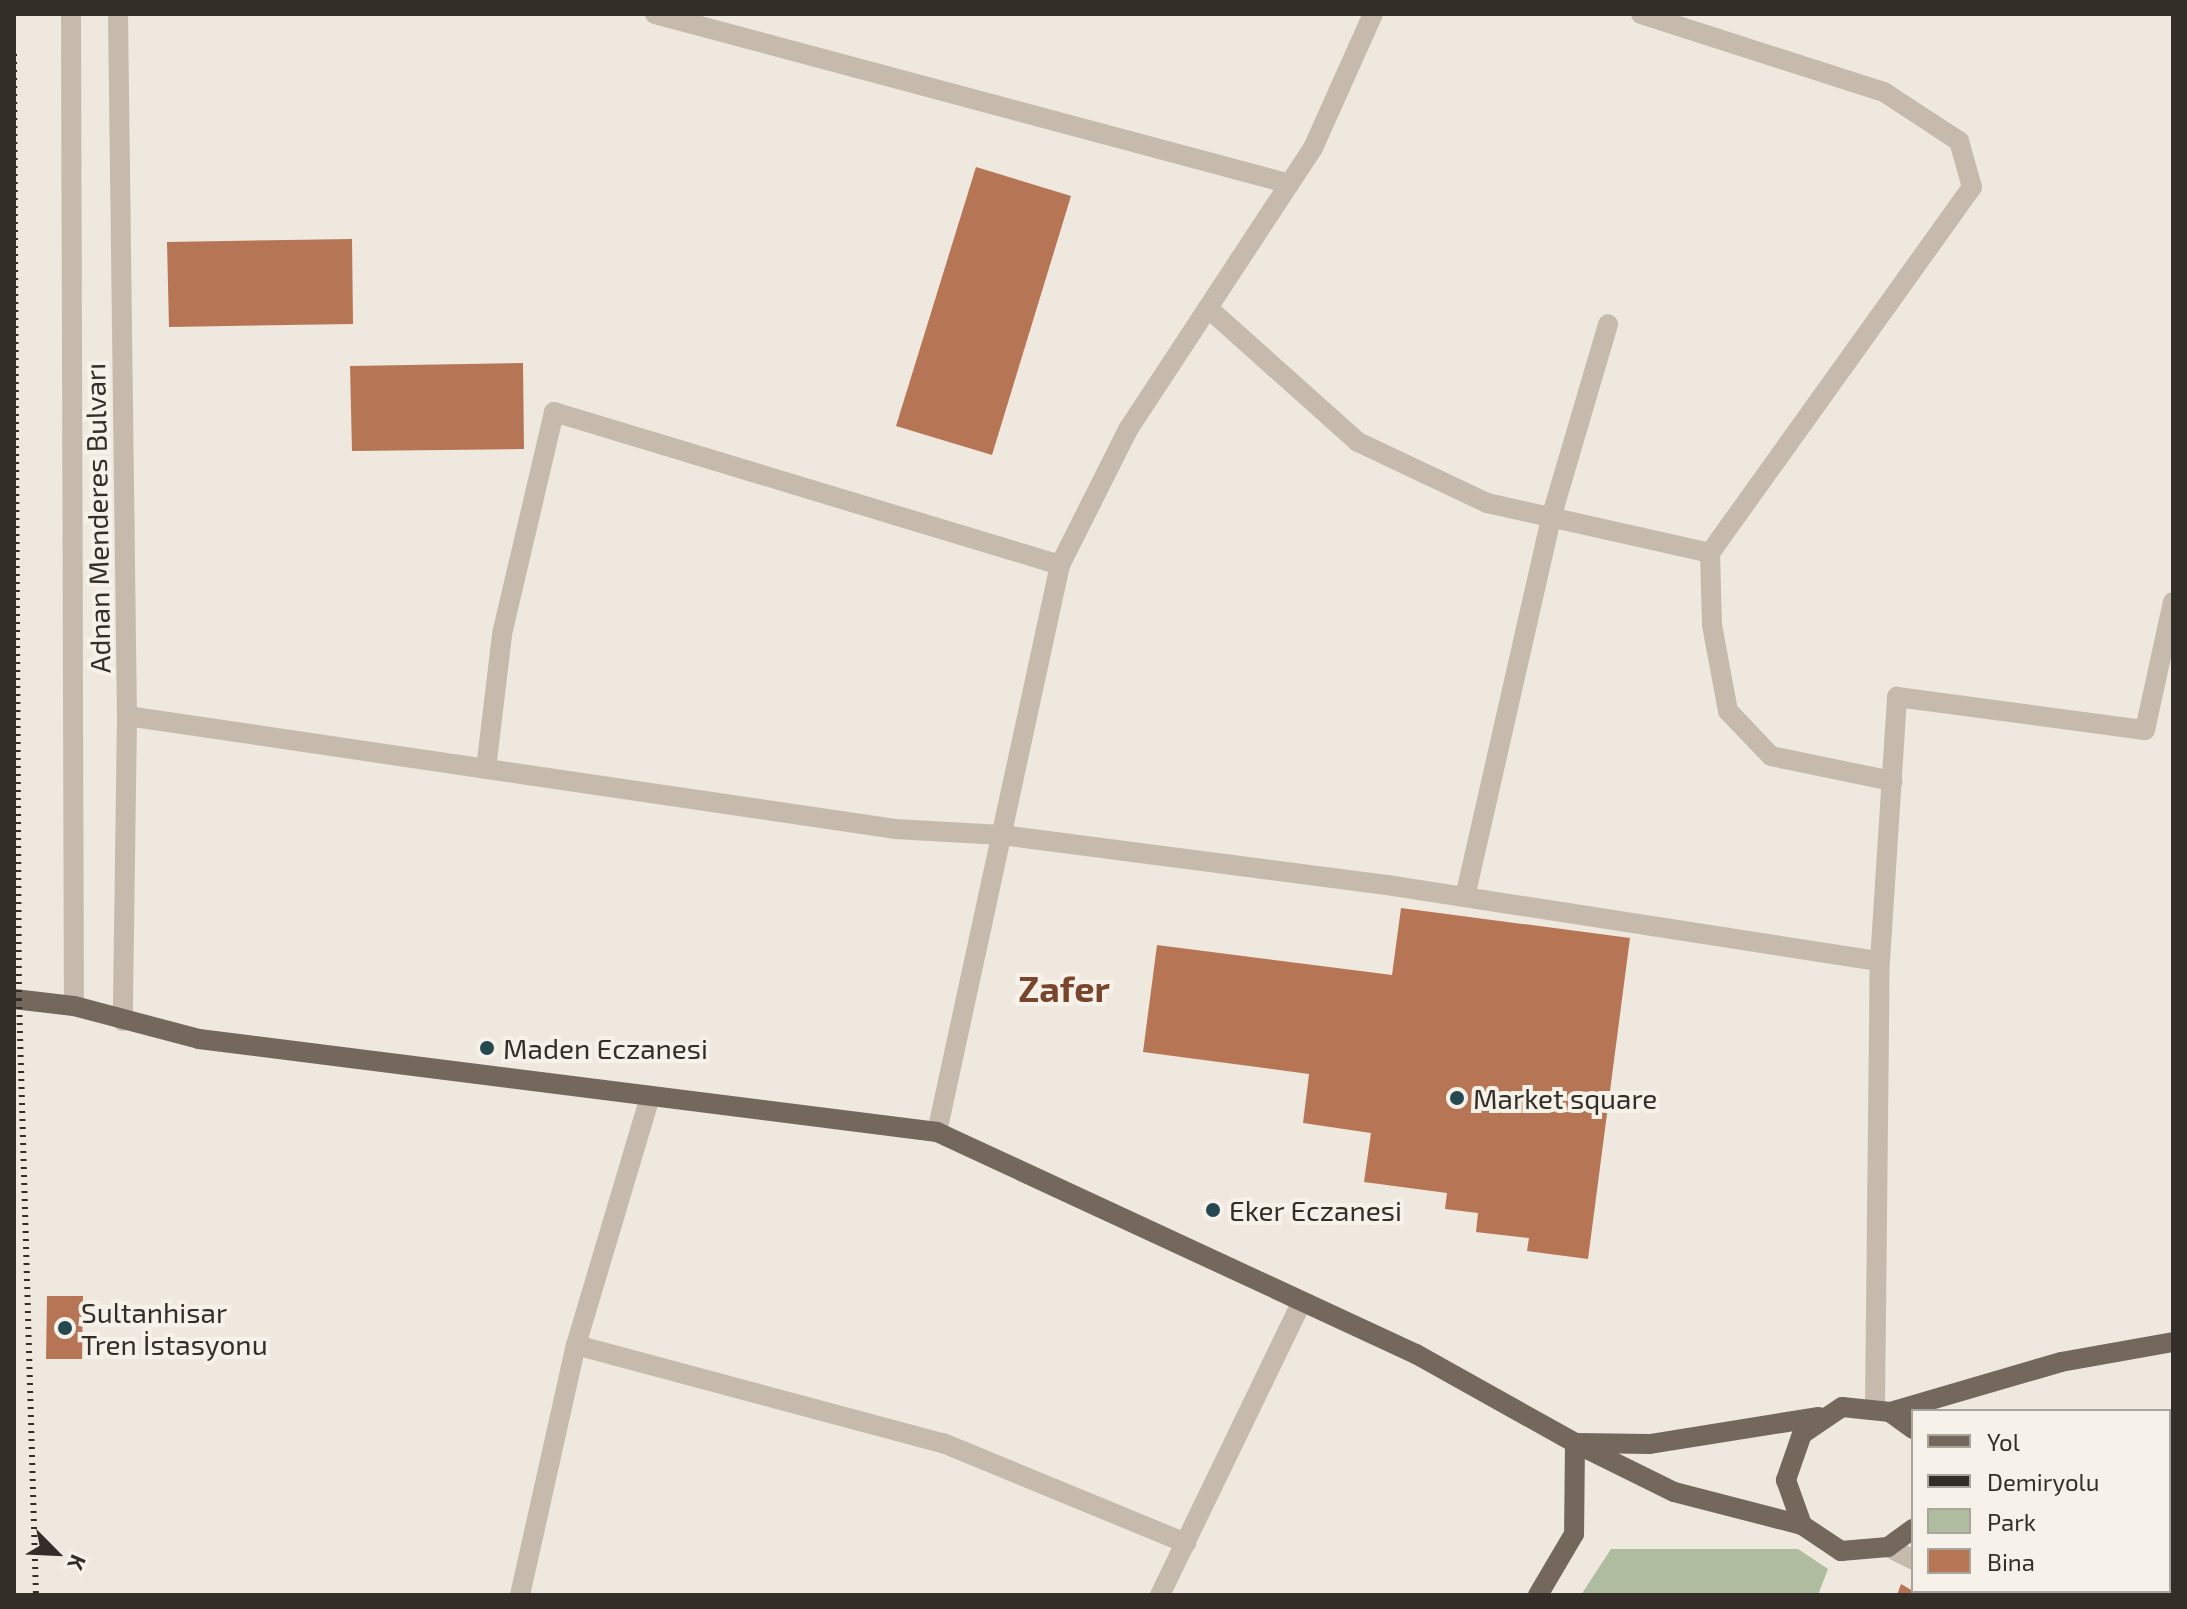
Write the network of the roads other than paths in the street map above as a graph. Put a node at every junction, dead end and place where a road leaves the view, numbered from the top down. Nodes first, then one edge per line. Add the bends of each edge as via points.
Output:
1 (71, 14) edge
2 (118, 14) edge
3 (655, 14) edge
4 (1373, 14) edge
5 (1641, 14) edge
6 (1290, 184) junction
7 (1208, 308) junction
8 (1608, 324) dead end
9 (1551, 518) junction
10 (1710, 553) junction
11 (1060, 565) junction
12 (2173, 602) edge
13 (127, 716) junction
14 (486, 769) junction
15 (1892, 781) junction
16 (1002, 835) junction
17 (1465, 897) junction
18 (1880, 961) junction
19 (14, 999) edge
20 (74, 1006) junction
21 (123, 1021) junction
22 (650, 1096) junction
23 (937, 1132) junction
24 (1302, 1301) junction
25 (2173, 1342) edge
26 (576, 1345) junction
27 (1883, 1410) junction
28 (1819, 1417) junction
29 (1911, 1428) edge
30 (1575, 1443) junction
31 (1802, 1525) junction
32 (1911, 1530) edge
33 (1186, 1543) junction
34 (1888, 1547) junction
35 (1911, 1559) edge
36 (520, 1595) edge
37 (1160, 1595) edge
38 (1538, 1595) edge

1 - 20 street, Adnan Menderes Bulvarı
2 - 13 street, Adnan Menderes Bulvarı
3 - 6 street
4 - 6 street
5 - 10 street via 1884,92 1959,141 1972,187
6 - 7 street
7 - 9 street via 1358,442 1487,503
7 - 11 street via 1129,428
8 - 9 street
9 - 10 street
9 - 17 street
10 - 15 street via 1712,625 1728,711 1771,756
11 - 14 street via 554,412 502,634
11 - 16 street
12 - 15 street via 2145,730 1897,697
13 - 14 street
13 - 21 street, Adnan Menderes Bulvarı
14 - 16 street via 895,829
15 - 18 street
16 - 17 street
16 - 23 street
17 - 18 street
18 - 27 street
19 - 20 main road
20 - 21 main road
21 - 22 main road via 199,1039
22 - 23 main road
22 - 26 street
23 - 24 main road
24 - 30 main road via 1416,1354
24 - 33 street
25 - 27 main road via 2061,1362
26 - 33 street via 943,1443
26 - 36 street
27 - 28 main road via 1842,1407
27 - 29 main road
28 - 30 main road via 1650,1444
28 - 31 main road via 1796,1445 1786,1480
30 - 31 main road via 1674,1492
30 - 38 main road via 1574,1534
31 - 34 main road via 1841,1551
32 - 34 main road
33 - 37 street
34 - 35 street

